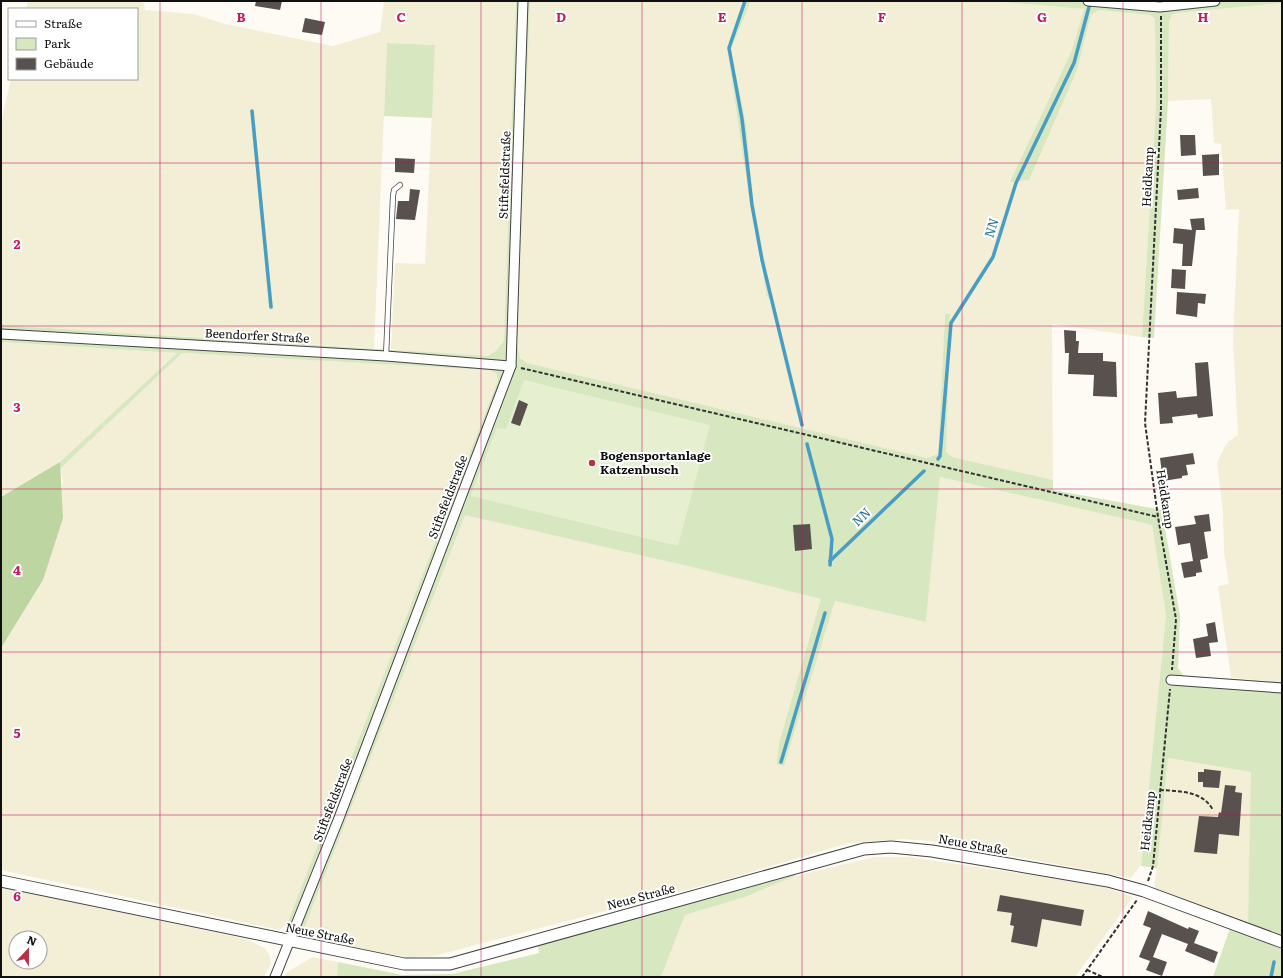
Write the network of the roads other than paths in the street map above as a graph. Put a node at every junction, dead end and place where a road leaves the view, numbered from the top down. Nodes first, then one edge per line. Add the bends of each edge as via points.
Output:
1 (523, 1) edge
2 (1088, 1) edge
3 (1215, 1) edge
4 (400, 185) dead end
5 (1, 334) edge
6 (386, 356) junction
7 (511, 366) junction
8 (1171, 680) road end
9 (1282, 688) edge
10 (1, 881) edge
11 (291, 942) junction
12 (1282, 942) edge
13 (275, 977) edge

1 - 7 street, Stiftsfeldstraße
2 - 3 street via 1160,7
4 - 6 lane via 394,190 393,196
5 - 6 street, Beendorfer Straße
6 - 7 street, Beendorfer Straße
7 - 11 street, Stiftsfeldstraße
8 - 9 street
10 - 11 street, Neue Straße
11 - 12 street, Neue Straße via 404,964 450,964 864,849 891,847 932,851 1108,881 1144,891
11 - 13 street, Stiftsfeldstraße

